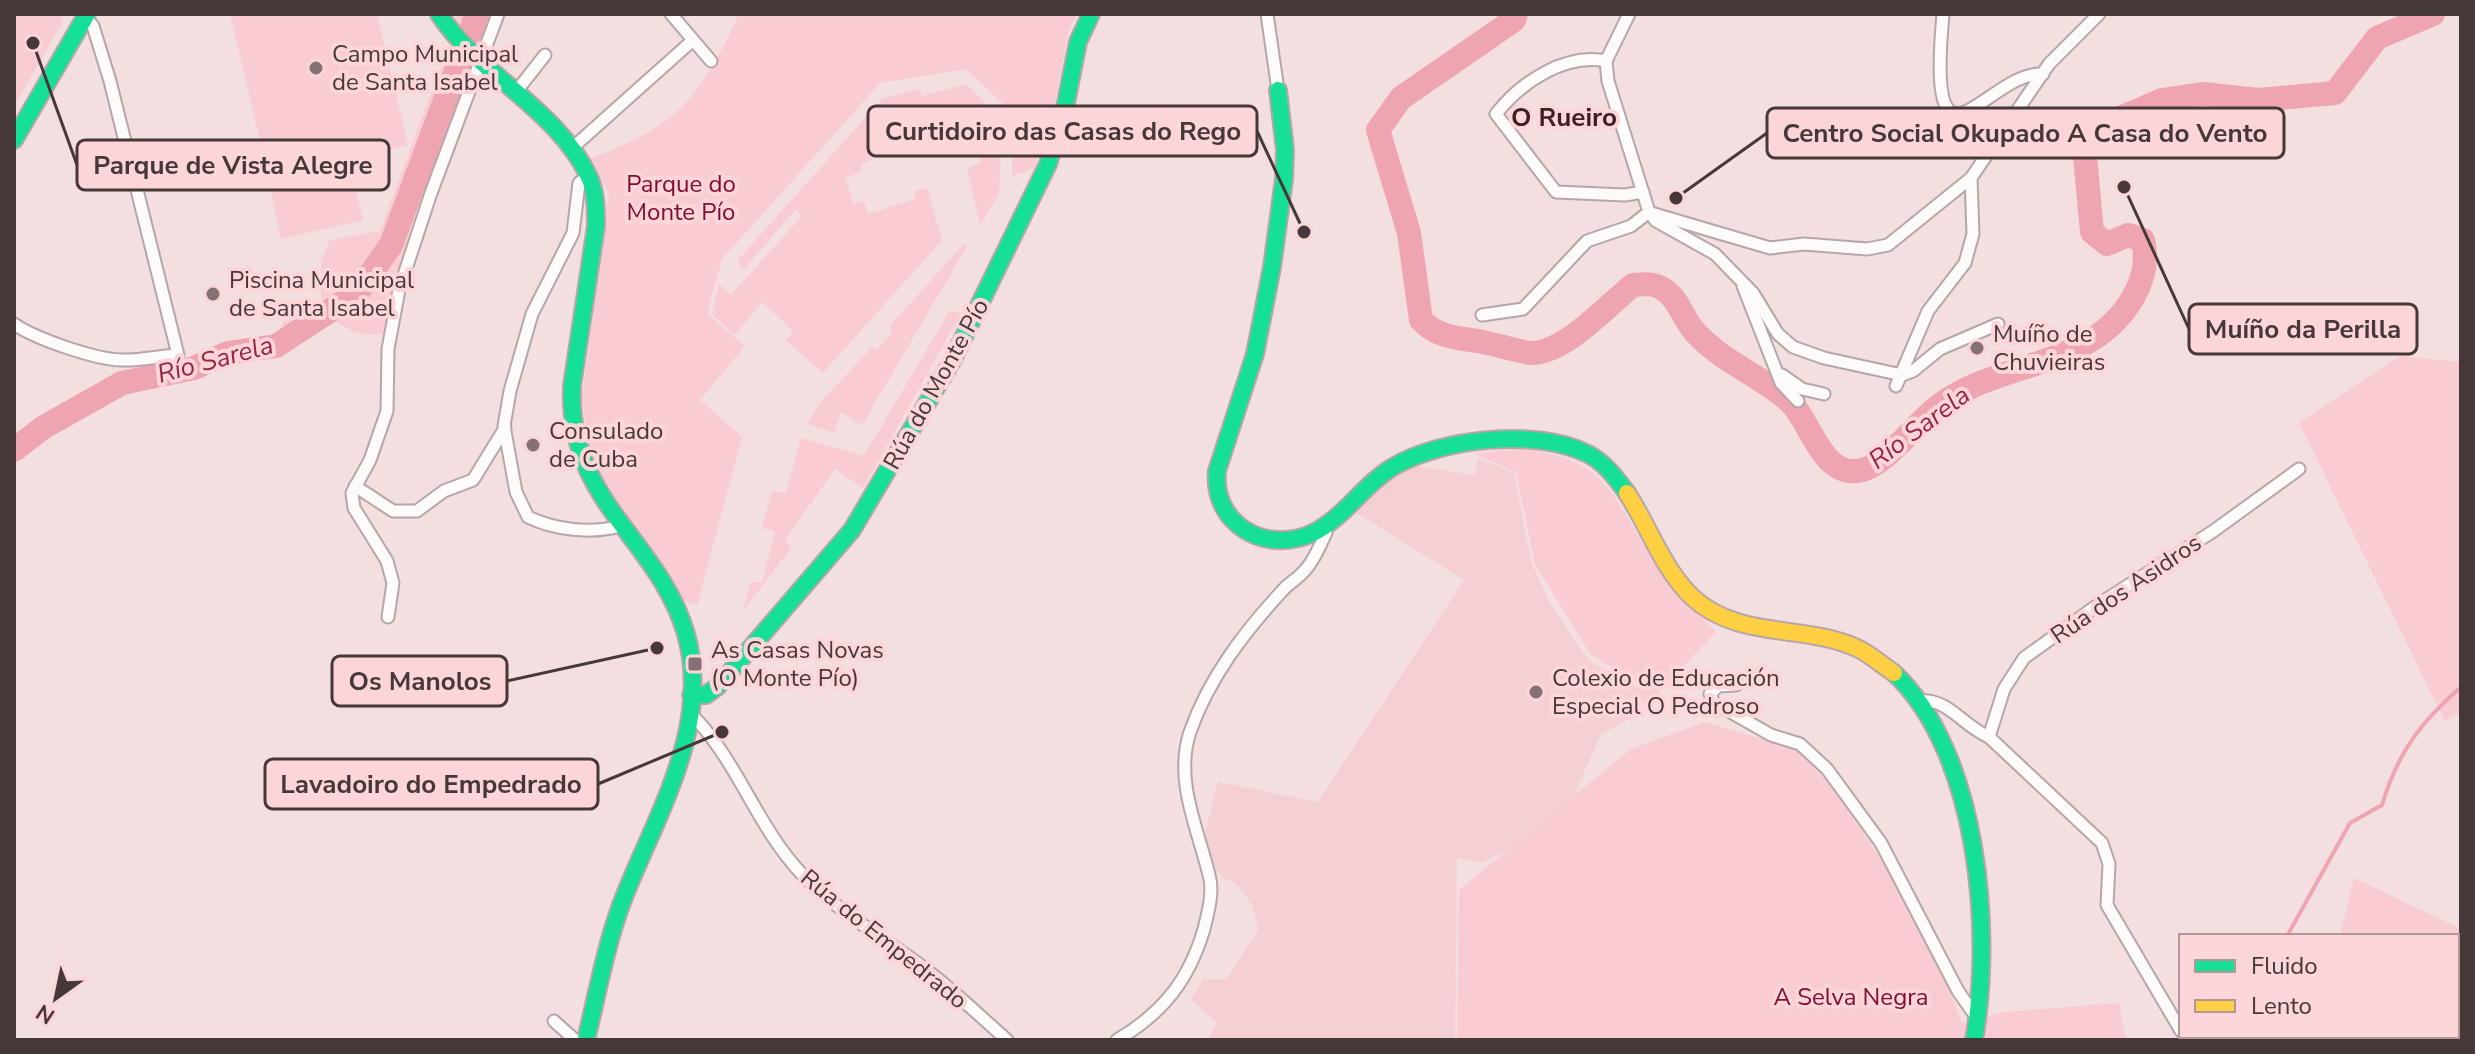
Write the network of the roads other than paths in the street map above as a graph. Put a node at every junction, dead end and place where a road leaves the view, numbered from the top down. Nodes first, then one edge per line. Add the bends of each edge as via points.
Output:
1 (439, 14) edge
2 (498, 14) edge
3 (671, 14) edge
4 (1091, 14) edge
5 (1267, 14) edge
6 (1629, 14) edge
7 (1943, 14) edge
8 (2099, 14) edge
9 (85, 15) edge
10 (692, 41) junction
11 (545, 55) dead end
12 (478, 56) junction
13 (711, 61) dead end
14 (1606, 61) junction
15 (2043, 74) junction
16 (1278, 90) joint
17 (515, 93) junction
18 (14, 140) edge
19 (570, 150) junction
20 (589, 176) junction
21 (1971, 178) junction
22 (1643, 192) junction
23 (1649, 212) junction
24 (1739, 278) junction
25 (1482, 315) dead end
26 (1998, 324) dead end
27 (17, 330) edge
28 (1775, 366) junction
29 (1899, 380) junction
30 (1824, 394) dead end
31 (1798, 401) dead end
32 (505, 428) junction
33 (2299, 469) dead end
34 (355, 486) junction
35 (620, 526) junction
36 (1323, 526) junction
37 (388, 617) dead end
38 (1736, 685) dead end
39 (1919, 701) junction
40 (690, 704) junction
41 (1989, 737) junction
42 (554, 1021) dead end
43 (1979, 1022) junction
44 (2179, 1027) edge
45 (575, 1040) edge
46 (586, 1040) edge
47 (1007, 1040) edge
48 (1117, 1040) edge
49 (1974, 1040) edge

1 - 12 street via 451,34
2 - 12 street
3 - 10 street
4 - 40 street, Rúa do Monte Pío via 1078,42 1064,113 1037,191 908,438 823,566 718,686
5 - 16 street
6 - 14 street
7 - 15 street via 1938,80 1943,101 1956,114 1970,112 2030,73
8 - 15 street
9 - 18 street
9 - 27 street via 110,81 178,355 120,360
10 - 13 street
10 - 19 street
11 - 17 street
12 - 17 street
12 - 34 street via 399,290 388,349 387,411
14 - 22 street via 1619,126
14 - 22 street via 1590,58 1556,67 1496,114 1556,192
15 - 21 street
16 - 36 street via 1285,150 1277,226 1255,356 1222,448 1217,496 1231,521 1254,536 1291,538
17 - 19 street
19 - 20 street
20 - 32 street via 579,183 573,233 527,329
20 - 35 street via 597,206 571,394 573,433 588,480
21 - 23 street via 1888,245 1867,249 1804,244 1770,248
21 - 29 street via 1973,234 1965,263 1928,311
22 - 23 street
23 - 24 street via 1715,254
23 - 25 street via 1631,226 1587,241 1523,309
24 - 28 street
24 - 29 street via 1793,347
26 - 29 street via 1940,349
28 - 30 street via 1802,389
28 - 31 street via 1781,383
32 - 34 street via 473,480 444,491 417,511 393,511
32 - 35 street via 516,492 528,517 577,530
33 - 41 street, Rúa dos Asidros via 2024,658 2004,689
34 - 37 street via 354,508 387,561 393,583
35 - 40 street via 654,568 687,636
36 - 39 street via 1396,464 1425,452 1480,441 1527,439 1563,445 1605,466 1621,481 1672,571 1703,606 1747,628 1858,649 1890,668
36 - 48 street via 1326,533 1307,569 1284,588 1236,648 1189,735 1184,772 1210,877 1209,910 1181,984 1164,1007
38 - 43 street via 1718,686 1710,694 1713,702 1771,735 1800,744 1827,769 1881,843
39 - 41 street via 1931,699
39 - 43 street via 1955,774 1984,916 1985,981
40 - 46 street via 679,757 610,938
40 - 47 street, Rúa do Empedrado via 801,874 929,972
41 - 44 street via 2102,843 2109,864 2107,905
42 - 45 street
43 - 49 street

